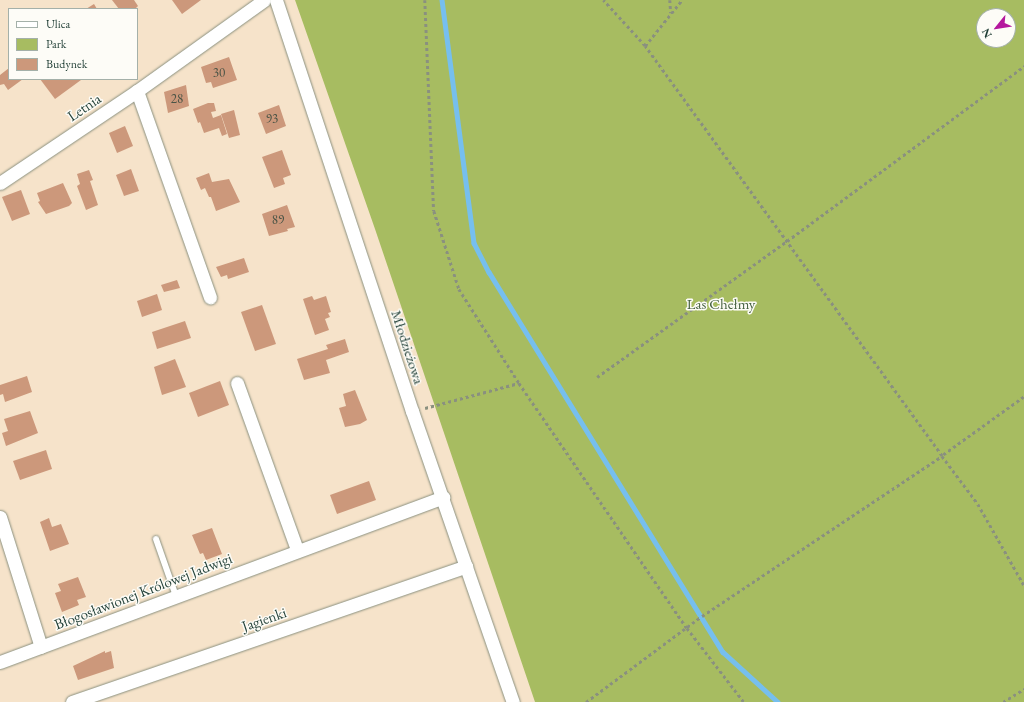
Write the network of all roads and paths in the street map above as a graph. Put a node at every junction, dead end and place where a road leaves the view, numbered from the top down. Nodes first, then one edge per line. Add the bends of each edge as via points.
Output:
1 (264, 0) edge
2 (276, 0) edge
3 (425, 0) edge
4 (603, 0) edge
5 (670, 0) edge
6 (682, 0) edge
7 (671, 14) junction
8 (645, 46) junction
9 (1024, 66) edge
10 (137, 91) junction
11 (0, 183) edge
12 (787, 241) junction
13 (210, 297) dead end
14 (596, 377) dead end
15 (519, 382) junction
16 (237, 383) dead end
17 (1024, 397) edge
18 (412, 411) junction
19 (942, 456) junction
20 (443, 497) junction
21 (0, 517) edge
22 (156, 539) dead end
23 (296, 550) junction
24 (466, 566) junction
25 (1024, 584) edge
26 (176, 596) junction
27 (687, 628) junction
28 (41, 647) junction
29 (0, 662) edge
30 (1024, 689) edge
31 (72, 702) edge
32 (513, 702) edge
33 (586, 702) edge
34 (744, 702) edge
35 (1003, 702) edge

1 - 10 street, Letnia
2 - 18 street, Młodzieżowa
3 - 15 path via 434,211 459,289
4 - 8 path
5 - 7 path
6 - 7 path
7 - 8 path
8 - 12 path
9 - 12 path
10 - 11 street, Letnia
10 - 13 street
12 - 14 path
12 - 19 path
15 - 18 path
15 - 27 path
16 - 23 street
17 - 19 path
18 - 20 street, Młodzieżowa
19 - 25 path via 978,504
19 - 27 path
20 - 23 street, Błogosławionej Królowej Jadwigi
20 - 24 street, Młodzieżowa
21 - 28 street
22 - 26 lane
23 - 26 street, Błogosławionej Królowej Jadwigi
24 - 31 street, Jagienki
24 - 32 street, Młodzieżowa
26 - 28 street, Błogosławionej Królowej Jadwigi
27 - 33 path
27 - 34 path
28 - 29 street, Błogosławionej Królowej Jadwigi
30 - 35 path

